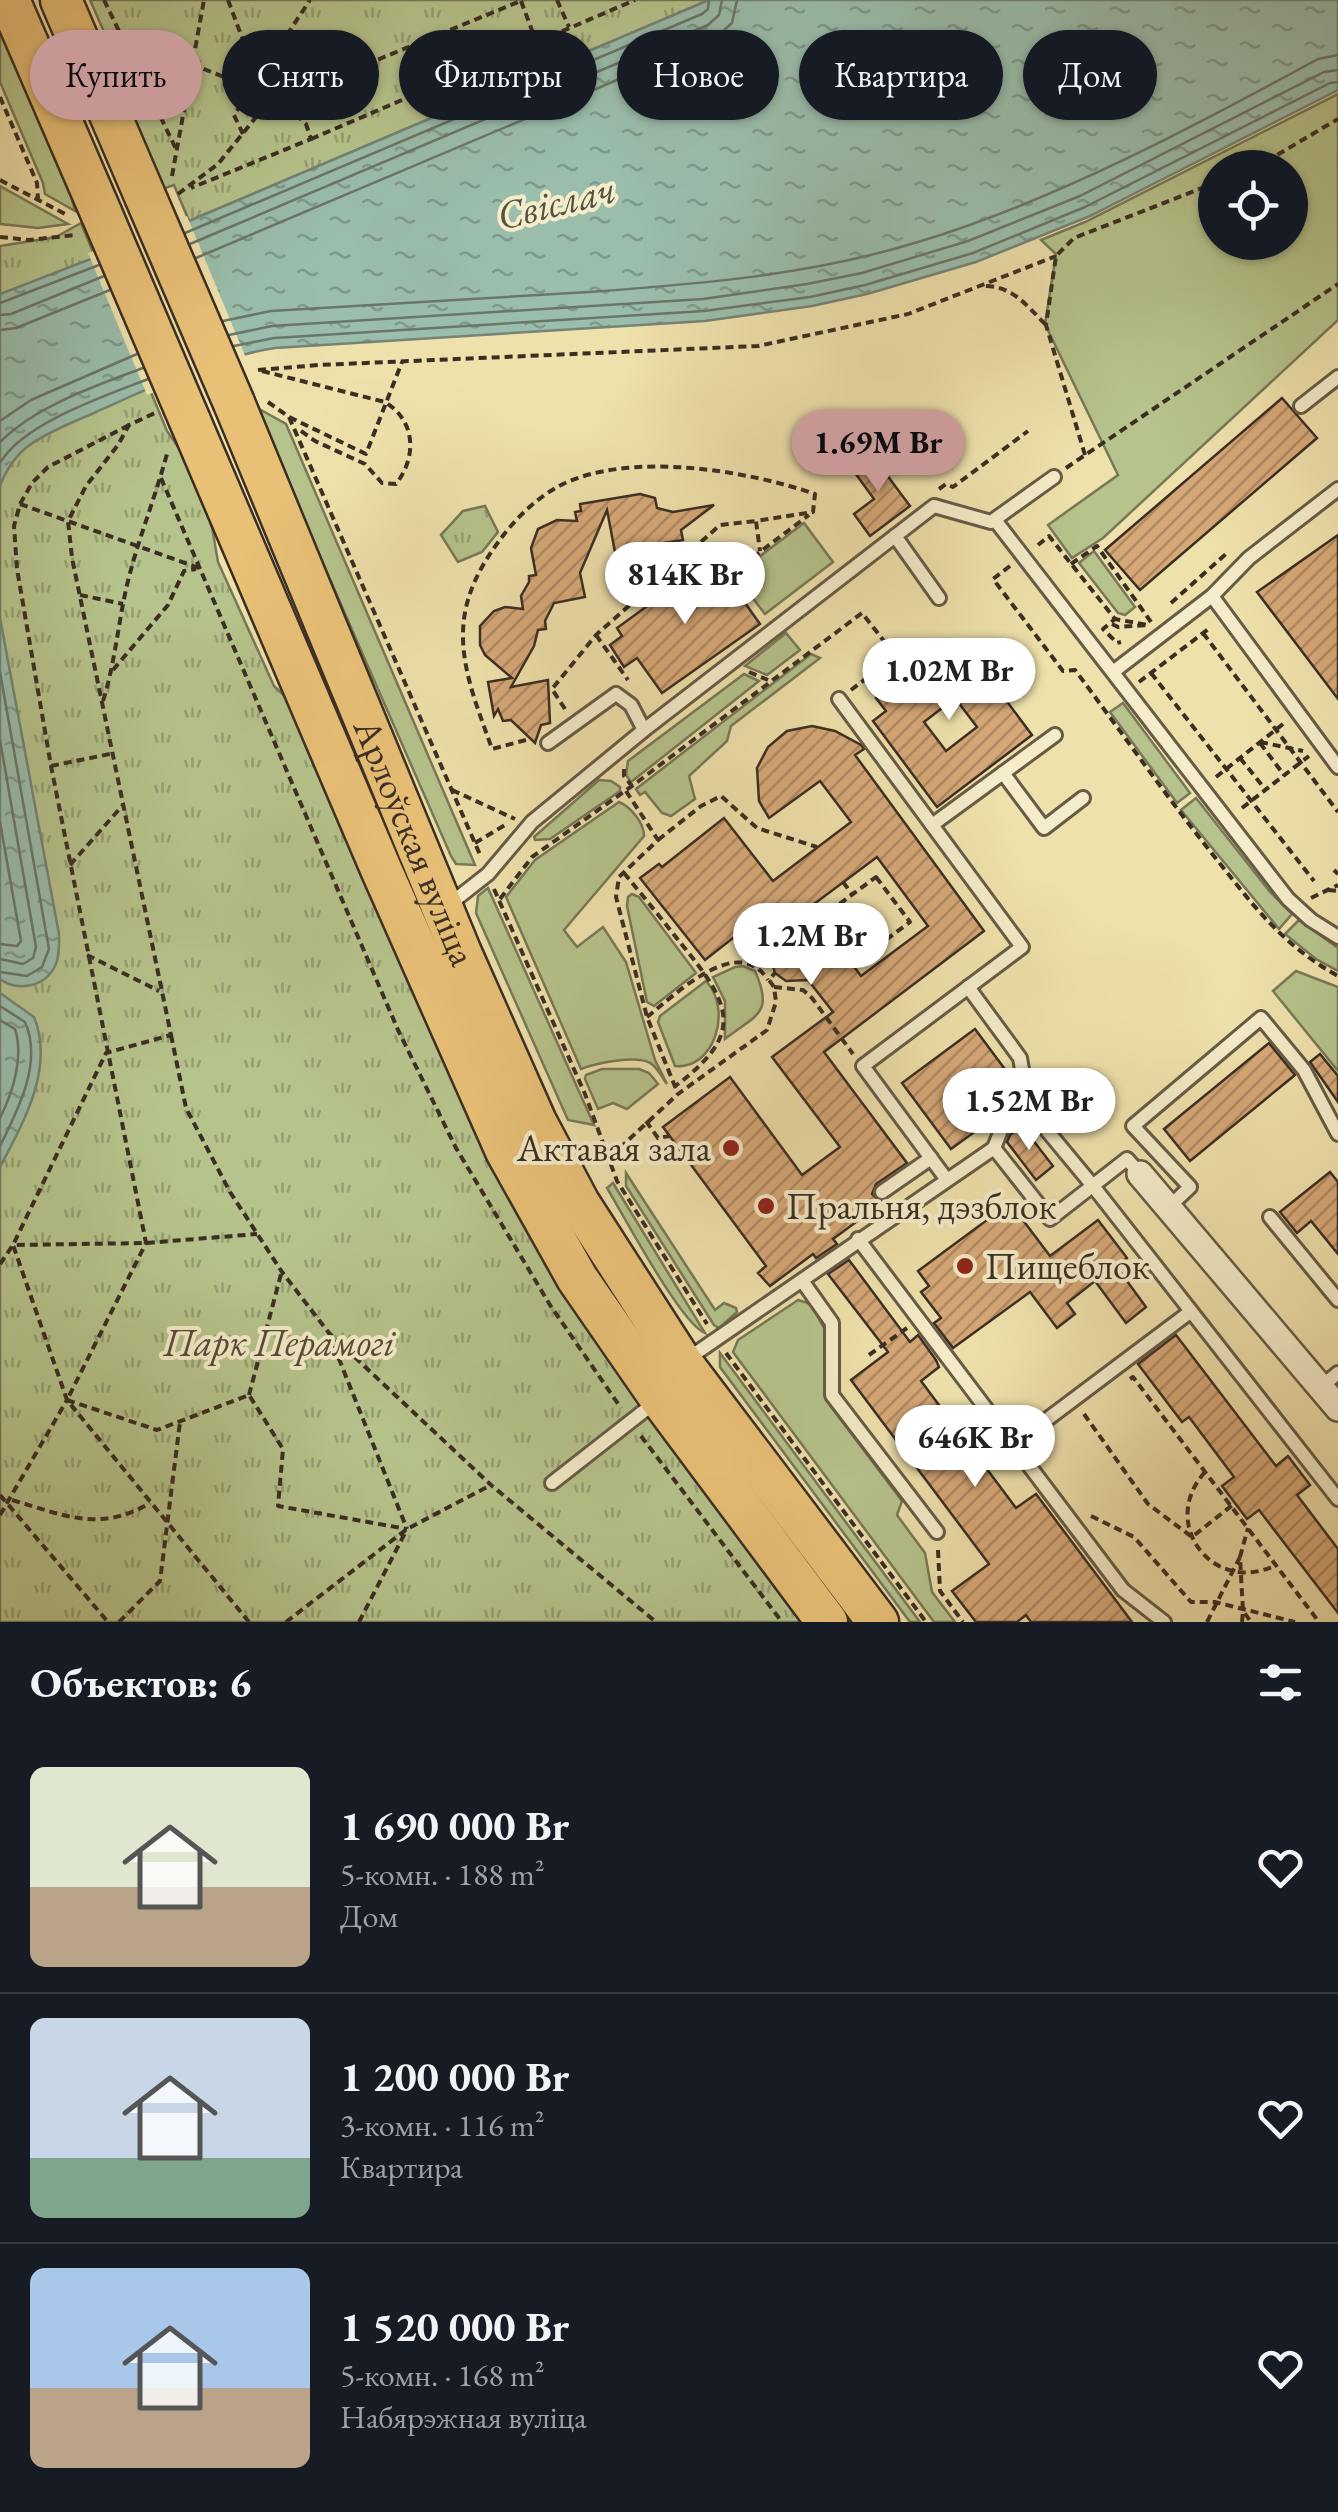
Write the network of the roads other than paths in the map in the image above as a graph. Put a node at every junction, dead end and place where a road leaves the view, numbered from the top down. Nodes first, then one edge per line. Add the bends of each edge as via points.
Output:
1 (8, 0) edge
2 (60, 0) edge
3 (1338, 378) edge
4 (1301, 406) dead end
5 (1054, 477) road end
6 (1338, 488) edge
7 (995, 520) junction
8 (895, 536) junction
9 (1212, 596) junction
10 (939, 598) dead end
11 (1113, 672) junction
12 (839, 699) road end
13 (644, 730) junction
14 (1055, 734) dead end
15 (548, 743) dead end
16 (1338, 767) edge
17 (1003, 773) junction
18 (1083, 798) dead end
19 (932, 825) junction
20 (381, 869) junction
21 (429, 907) junction
22 (1338, 938) edge
23 (416, 949) junction
24 (460, 953) junction
25 (968, 987) junction
26 (1016, 1093) junction
27 (1338, 1134) edge
28 (994, 1148) junction
29 (931, 1158) junction
30 (1140, 1174) joint
31 (948, 1180) junction
32 (1093, 1186) junction
33 (882, 1192) dead end
34 (1168, 1208) junction
35 (1270, 1217) dead end
36 (858, 1239) junction
37 (803, 1282) junction
38 (1338, 1300) edge
39 (1190, 1312) junction
40 (666, 1372) junction
41 (1329, 1380) edge
42 (1338, 1408) edge
43 (1013, 1445) junction
44 (552, 1483) dead end
45 (1338, 1498) edge
46 (937, 1532) road end
47 (827, 1622) edge
48 (878, 1622) edge
49 (1164, 1622) edge

1 - 20 main road, Арлоўская вуліца, bridge via 83,221
2 - 21 main road, Арлоўская вуліца, bridge via 169,192 250,385
3 - 4 lane
5 - 7 lane
6 - 9 lane
7 - 8 lane via 934,506
7 - 11 lane
8 - 10 lane
8 - 13 lane
9 - 11 lane
9 - 16 lane
11 - 22 lane via 1288,899
12 - 19 lane
13 - 15 lane via 631,704 616,694
13 - 21 lane via 532,822 488,874
14 - 17 lane
17 - 18 lane via 1044,828
17 - 19 lane
19 - 25 lane via 1022,947
20 - 21 lane via 406,898
20 - 23 main road, Арлоўская вуліца
21 - 24 main road, Арлоўская вуліца
23 - 24 main road via 422,939 438,936
23 - 40 main road, Арлоўская вуліца via 506,1151 577,1278 617,1337
24 - 40 main road, Арлоўская вуліца via 536,1122
25 - 26 lane via 1020,1058
25 - 29 lane via 863,1066
26 - 28 lane
26 - 32 lane
27 - 34 lane via 1304,1070 1260,1018 1133,1126 1190,1187
28 - 31 lane
28 - 32 lane via 1050,1219
29 - 31 lane
29 - 33 lane
30 - 32 lane via 1127,1159
30 - 34 street
31 - 36 lane
32 - 39 lane
34 - 41 street
35 - 38 lane
36 - 37 lane
36 - 43 lane
37 - 40 lane
37 - 46 lane via 832,1324 832,1394
39 - 43 lane
39 - 45 lane
40 - 44 lane
40 - 47 main road, Арлоўская вуліца
40 - 48 main road, Арлоўская вуліца
41 - 42 street
43 - 49 lane via 1123,1590

